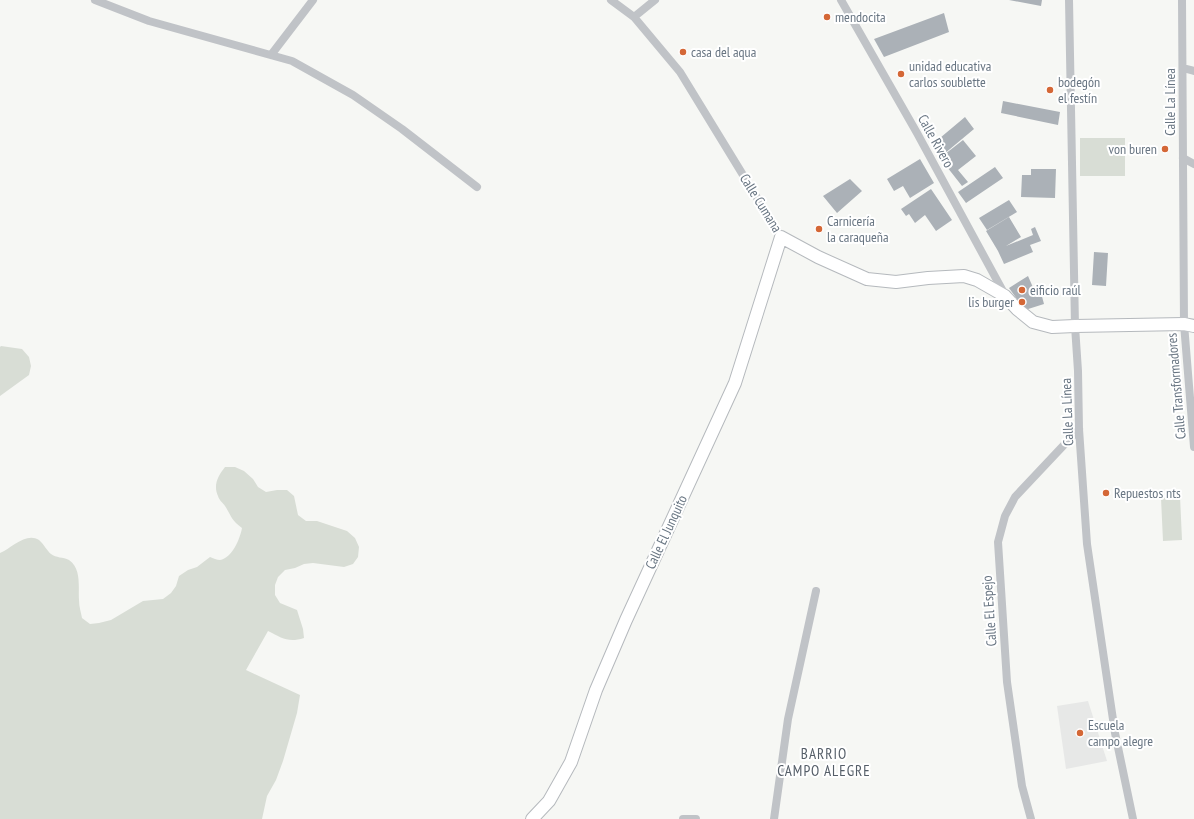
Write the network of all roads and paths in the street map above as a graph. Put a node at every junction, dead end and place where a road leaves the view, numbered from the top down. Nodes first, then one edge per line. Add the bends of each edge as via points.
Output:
1 (95, 0) edge
2 (313, 0) edge
3 (611, 0) edge
4 (655, 0) edge
5 (841, 0) edge
6 (1068, 0) edge
7 (1182, 0) edge
8 (634, 17) junction
9 (271, 55) junction
10 (1183, 68) junction
11 (1194, 71) edge
12 (1183, 158) junction
13 (1194, 164) edge
14 (477, 187) dead end
15 (781, 237) junction
16 (1005, 296) junction
17 (1189, 325) edge
18 (1075, 326) junction
19 (1080, 429) junction
20 (1194, 446) edge
21 (816, 591) dead end
22 (532, 819) edge
23 (683, 819) edge
24 (696, 819) edge
25 (774, 819) edge
26 (1031, 819) edge
27 (1133, 819) edge

1 - 9 street via 149,21
2 - 9 street
3 - 8 street, Calle Cumana
4 - 8 street
5 - 16 street, Calle Rivero via 917,133
6 - 18 street, Calle La Línea
7 - 10 street, Calle La Línea
8 - 15 street, Calle Cumana via 680,72
9 - 14 street via 292,62 353,96 402,129
10 - 11 street
10 - 12 street, Calle La Línea
12 - 13 street
12 - 17 street, Calle La Línea
15 - 16 street, Calle Cumana via 867,279 896,282 964,276 977,280
15 - 22 street, Calle El Junquito via 735,383 626,620 596,690 571,762 549,801
16 - 18 street, Calle Cumana via 1033,322 1052,327
17 - 18 street, Calle Cumana
17 - 20 street, Calle Transformadores
18 - 19 street, Calle La Línea
19 - 26 street, Calle El Espejo via 1015,497 1005,516 998,542 1007,682 1022,786
19 - 27 street, Calle La Línea via 1087,544 1115,734
21 - 25 street via 788,719
23 - 24 street

